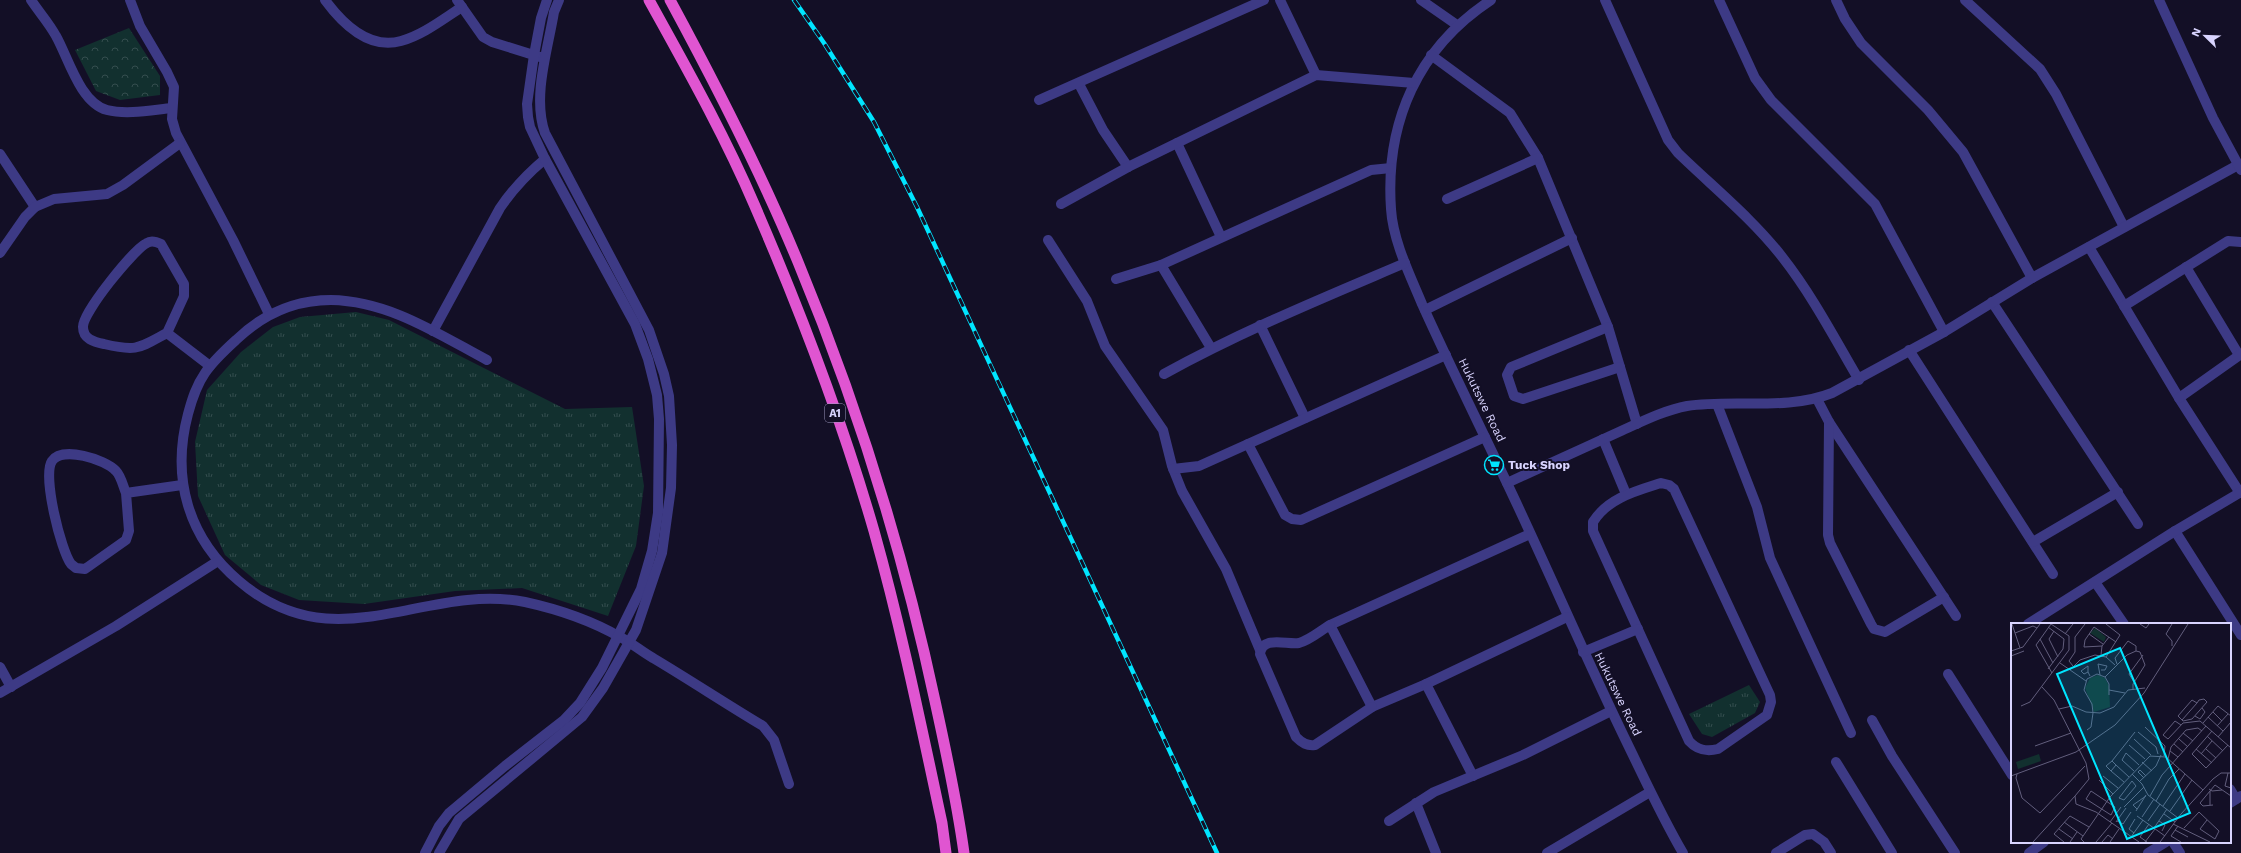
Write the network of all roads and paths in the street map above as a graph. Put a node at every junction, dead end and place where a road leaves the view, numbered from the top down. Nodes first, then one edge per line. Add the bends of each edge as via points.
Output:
1 (31, 0) edge
2 (130, 0) edge
3 (325, 0) edge
4 (547, 0) edge
5 (559, 0) edge
6 (648, 0) edge
7 (670, 0) edge
8 (1264, 0) edge
9 (1280, 0) edge
10 (1421, 0) edge
11 (1491, 0) edge
12 (1605, 0) edge
13 (1719, 0) edge
14 (1836, 0) edge
15 (1965, 0) edge
16 (2159, 0) edge
17 (460, 4) edge
18 (1457, 25) junction
19 (534, 55) junction
20 (1431, 55) junction
21 (546, 58) junction
22 (1316, 76) junction
23 (1414, 83) junction
24 (1079, 84) junction
25 (1039, 100) dead end
26 (172, 108) junction
27 (180, 142) junction
28 (1177, 144) junction
29 (0, 154) edge
30 (1538, 158) junction
31 (545, 159) junction
32 (1128, 167) junction
33 (2239, 167) edge
34 (1391, 168) junction
35 (1447, 199) dead end
36 (1061, 204) dead end
37 (35, 207) junction
38 (2124, 227) junction
39 (1221, 236) junction
40 (1572, 238) junction
41 (1048, 240) dead end
42 (2241, 242) edge
43 (2089, 248) junction
44 (0, 253) edge
45 (1405, 263) junction
46 (1161, 265) junction
47 (2186, 267) junction
48 (2032, 278) junction
49 (1116, 279) dead end
50 (1992, 302) junction
51 (2124, 306) junction
52 (1425, 310) junction
53 (269, 314) junction
54 (1260, 325) junction
55 (1608, 327) junction
56 (433, 331) junction
57 (1944, 332) junction
58 (167, 333) junction
59 (1211, 348) junction
60 (1909, 350) junction
61 (1446, 355) junction
62 (2240, 355) edge
63 (487, 360) dead end
64 (210, 366) junction
65 (1620, 367) junction
66 (1164, 374) dead end
67 (1859, 380) junction
68 (2179, 398) junction
69 (1817, 399) junction
70 (1717, 404) junction
71 (1305, 418) junction
72 (1829, 422) junction
73 (1637, 424) junction
74 (1485, 437) junction
75 (1603, 439) junction
76 (1248, 444) junction
77 (1173, 469) junction
78 (1507, 483) junction
79 (182, 485) junction
80 (126, 492) junction
81 (2118, 492) junction
82 (2240, 493) edge
83 (1626, 494) junction
84 (2138, 524) dead end
85 (2175, 531) junction
86 (1530, 534) junction
87 (2033, 542) junction
88 (218, 561) junction
89 (2053, 574) dead end
90 (2095, 582) junction
91 (1944, 597) junction
92 (1956, 616) dead end
93 (1566, 617) junction
94 (2030, 623) edge
95 (2123, 623) edge
96 (1330, 625) junction
97 (1638, 629) junction
98 (2241, 635) edge
99 (618, 636) junction
100 (630, 643) junction
101 (1260, 650) junction
102 (1583, 652) junction
103 (0, 667) edge
104 (1948, 674) dead end
105 (1426, 684) junction
106 (11, 687) junction
107 (0, 693) edge
108 (1372, 706) junction
109 (1611, 711) junction
110 (1872, 720) dead end
111 (1851, 732) dead end
112 (1836, 762) dead end
113 (2011, 773) edge
114 (1473, 776) junction
115 (789, 784) dead end
116 (1650, 792) junction
117 (1416, 803) junction
118 (1389, 821) dead end
119 (2043, 843) edge
120 (2164, 843) edge
121 (2174, 843) edge
122 (425, 853) edge
123 (439, 853) edge
124 (946, 853) edge
125 (964, 853) edge
126 (1436, 853) edge
127 (1547, 853) edge
128 (1683, 853) edge
129 (1776, 853) edge
130 (1831, 853) edge
131 (1892, 853) edge
132 (1955, 853) edge
133 (2029, 853) edge
134 (2148, 853) edge
135 (2180, 853) edge

1 - 26 street via 55,34 70,68 96,104 106,110 122,111
2 - 26 street via 140,26 168,72 174,87
3 - 17 street via 350,28 370,39 399,42 416,35
4 - 19 street
5 - 21 street via 554,12
6 - 124 highway, A1 via 703,97 754,203 810,342 844,438 873,530 900,630 942,823
7 - 125 highway, A1 via 718,88 798,260 865,440 890,521 923,645 950,771
8 - 24 street
9 - 22 street
10 - 18 street
11 - 18 street, Hukutswe Road
12 - 67 street via 1668,140 1678,153 1770,241 1801,282
13 - 57 street via 1755,78 1771,100 1875,204
14 - 48 street via 1861,42 1928,110 1963,152
15 - 38 street via 2040,69 2056,94
16 - 33 street via 2213,118
17 - 19 street via 483,37
18 - 20 street, Hukutswe Road
19 - 21 street
19 - 31 street via 527,104 528,118
20 - 23 street, Hukutswe Road
20 - 30 street via 1510,113
21 - 100 street via 539,101 543,127 649,330 669,396 672,432 671,481 665,535 656,573
22 - 23 street
22 - 28 street
23 - 34 street, Hukutswe Road via 1398,129
24 - 25 street
24 - 32 street via 1103,130
26 - 27 street via 172,119
27 - 37 street via 108,194 54,199
27 - 53 street via 233,240
28 - 32 street
28 - 39 street
29 - 37 street
30 - 35 street
30 - 40 street
31 - 56 street via 527,174 504,202
31 - 99 street via 635,324 648,359 657,395 660,444 658,514 646,576
32 - 36 street
33 - 38 street
34 - 39 street via 1371,170
34 - 45 street, Hukutswe Road via 1391,212
37 - 44 street
38 - 43 street
39 - 46 street
40 - 52 street
40 - 55 street
41 - 77 street via 1087,301 1105,346 1163,430
42 - 47 street via 2228,241
43 - 48 street
43 - 51 street
45 - 52 street, Hukutswe Road
45 - 54 street
46 - 49 street
46 - 59 street
47 - 51 street
47 - 62 street
48 - 50 street
50 - 57 street
50 - 81 street
51 - 68 street
52 - 61 street, Hukutswe Road
53 - 56 street via 312,302 351,302 388,310
53 - 64 street via 245,331
54 - 59 street
54 - 71 street
55 - 65 street
55 - 65 street via 1511,367 1507,375 1514,396 1523,400
56 - 63 street
57 - 60 street
58 - 58 street via 133,349 93,341 84,332 85,318 107,285 146,243 161,244 184,284 184,296
58 - 64 street
59 - 66 street
60 - 67 street
60 - 87 street
61 - 71 street
61 - 74 street, Hukutswe Road
62 - 68 street
64 - 79 street via 192,396 181,454
65 - 73 street
67 - 69 street
68 - 82 street
69 - 70 street
69 - 72 street
70 - 73 street via 1686,406
70 - 111 street via 1757,507 1770,558
71 - 76 street
72 - 91 street
72 - 91 street via 1828,535 1874,629 1885,632
73 - 75 street
74 - 76 street via 1301,520 1285,515
74 - 78 street, Hukutswe Road
75 - 78 street
75 - 83 street
76 - 77 street via 1199,466
77 - 101 street via 1182,491 1226,569
78 - 86 street, Hukutswe Road
79 - 80 street
79 - 88 street via 198,531
80 - 80 street via 129,531 126,540 85,569 76,568 71,564 57,525 49,466 60,455 72,453 108,465 117,472
81 - 84 street
81 - 87 street
82 - 85 street
83 - 97 street via 1597,515 1593,522 1593,531
83 - 97 street via 1661,483 1674,489 1770,695 1771,702 1767,715 1718,749 1710,751 1694,746 1689,741
85 - 90 street
85 - 98 street
86 - 93 street, Hukutswe Road
86 - 96 street
87 - 89 street
88 - 99 street via 260,597 316,618 348,620 380,617 466,601 504,599 562,612
88 - 106 street via 116,626
90 - 94 street
90 - 95 street
91 - 92 street
93 - 102 street, Hukutswe Road
93 - 105 street
96 - 101 street via 1298,643 1273,642
96 - 108 street
97 - 102 street
99 - 100 street
99 - 122 street via 602,668 572,713 449,813
100 - 115 street via 763,726 774,740
100 - 123 street via 582,717 459,818
101 - 108 street via 1296,737 1302,743 1310,746 1320,743
102 - 109 street, Hukutswe Road
103 - 106 street
104 - 113 street
105 - 108 street
105 - 114 street
106 - 107 street
109 - 114 street via 1523,755
109 - 116 street, Hukutswe Road
110 - 132 street via 1892,756
112 - 131 street
114 - 117 street via 1434,792
116 - 127 street
116 - 128 street, Hukutswe Road
117 - 118 street
117 - 126 street
119 - 133 street
120 - 134 street
121 - 135 street
129 - 130 street via 1805,835 1813,834 1824,842

